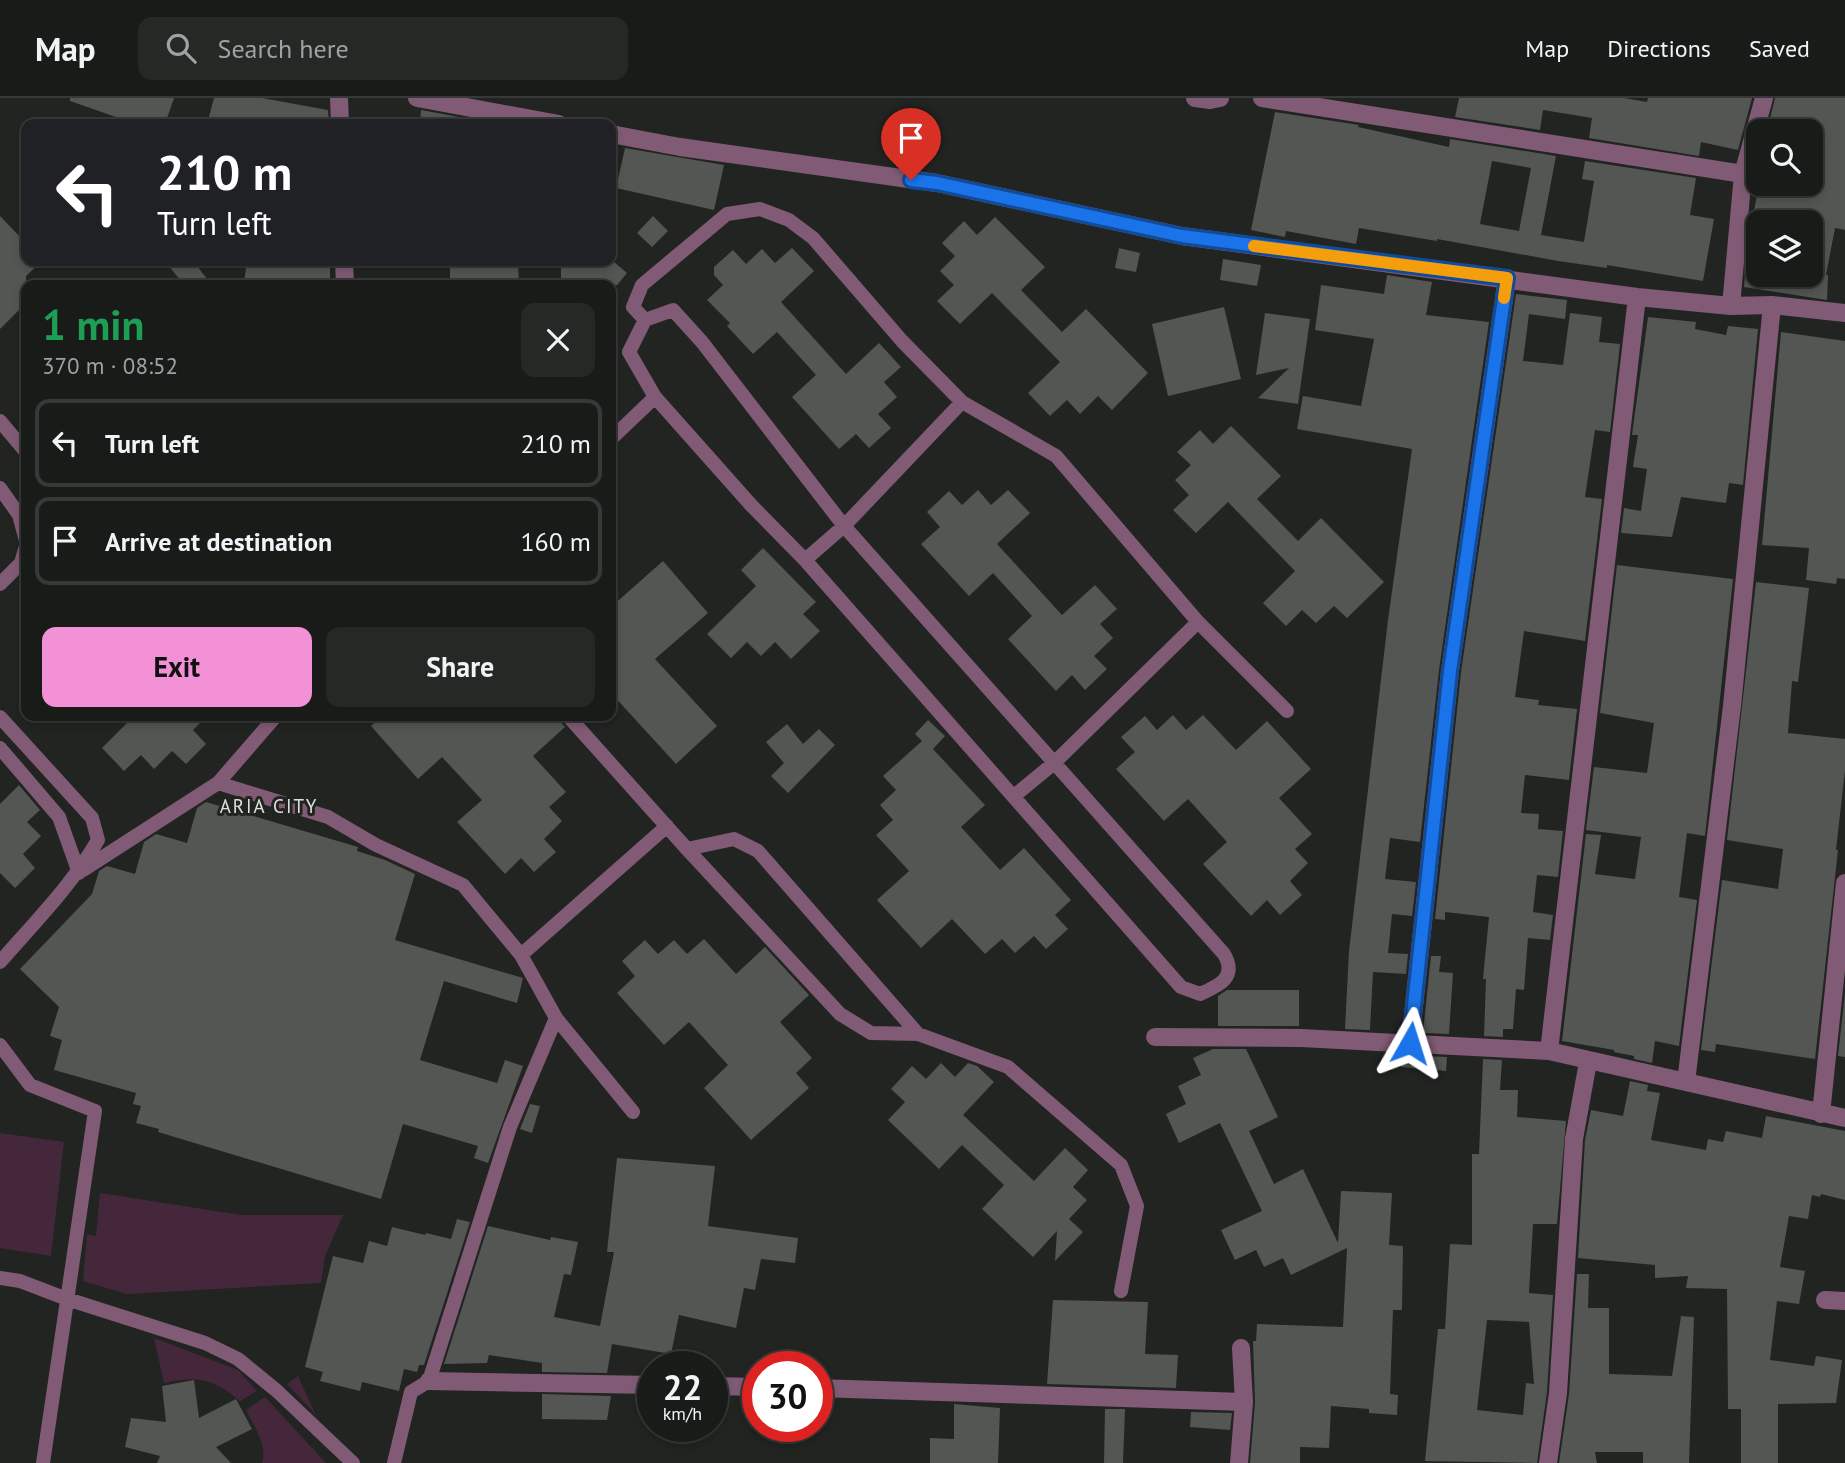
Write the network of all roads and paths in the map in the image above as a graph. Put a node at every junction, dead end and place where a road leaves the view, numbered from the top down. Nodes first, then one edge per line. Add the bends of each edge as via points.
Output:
1 (339, 98) edge
2 (417, 98) edge
3 (1195, 98) edge
4 (1220, 98) edge
5 (1262, 98) edge
6 (1764, 98) edge
7 (340, 119) edge
8 (532, 119) edge
9 (616, 135) edge
10 (1743, 174) junction
11 (1507, 278) junction
12 (1637, 297) junction
13 (1772, 305) junction
14 (1731, 306) junction
15 (1845, 313) edge
16 (645, 320) junction
17 (655, 397) junction
18 (962, 402) junction
19 (0, 421) edge
20 (616, 434) edge
21 (21, 446) edge
22 (0, 488) edge
23 (21, 513) edge
24 (844, 526) junction
25 (805, 560) junction
26 (21, 563) edge
27 (0, 584) edge
28 (1198, 621) junction
29 (1287, 711) dead end
30 (0, 717) edge
31 (272, 721) edge
32 (572, 721) edge
33 (0, 748) edge
34 (1054, 763) junction
35 (219, 783) junction
36 (1014, 796) junction
37 (667, 826) junction
38 (687, 849) junction
39 (79, 873) junction
40 (1845, 883) edge
41 (521, 954) junction
42 (0, 962) edge
43 (556, 1018) junction
44 (918, 1034) junction
45 (1156, 1037) dead end
46 (1410, 1043) junction
47 (0, 1045) edge
48 (1549, 1051) junction
49 (1588, 1062) junction
50 (1686, 1082) junction
51 (633, 1112) dead end
52 (1821, 1114) junction
53 (1845, 1118) edge
54 (0, 1278) edge
55 (1121, 1291) dead end
56 (66, 1299) junction
57 (1825, 1300) dead end
58 (1845, 1301) edge
59 (1241, 1348) dead end
60 (429, 1381) junction
61 (637, 1385) edge
62 (833, 1389) edge
63 (1244, 1402) junction
64 (43, 1463) edge
65 (353, 1463) edge
66 (394, 1463) edge
67 (1239, 1463) edge
68 (1548, 1463) edge

1 - 7 street
2 - 8 street
3 - 4 street
5 - 10 street
6 - 10 street
9 - 11 street via 937,183 1182,236
10 - 14 street
11 - 12 street
11 - 46 street via 1450,671
12 - 14 street
12 - 48 street
13 - 14 street
13 - 15 street
13 - 50 street via 1732,706
16 - 17 lane via 629,352
16 - 18 lane via 633,307 642,285 727,214 760,209 789,220 813,238
16 - 24 lane via 673,310
17 - 20 lane
17 - 25 lane
18 - 24 lane
18 - 28 lane via 1056,456
19 - 21 lane
22 - 23 lane
24 - 25 lane
24 - 34 lane
25 - 36 lane
26 - 27 lane
28 - 29 lane
28 - 34 lane
30 - 39 lane via 92,818 98,840
31 - 35 lane
32 - 37 lane
33 - 39 lane via 59,817
34 - 36 lane
34 - 36 lane via 1224,954 1228,974 1223,983 1200,994 1181,987
35 - 39 lane
35 - 41 lane via 328,817 463,886
37 - 38 lane
37 - 41 lane
38 - 44 lane via 840,1014 871,1032
38 - 44 lane via 734,839 758,851
39 - 42 lane
40 - 52 street
41 - 43 lane
43 - 51 lane
43 - 60 lane via 510,1127
44 - 55 lane via 1008,1067 1121,1165 1137,1206
45 - 46 street
46 - 48 street
47 - 56 lane via 30,1085 95,1111
48 - 49 street
49 - 50 street
49 - 68 street via 1574,1139 1558,1393
50 - 52 street
52 - 53 street
54 - 56 lane
56 - 64 lane
56 - 65 lane via 205,1343 238,1359
57 - 58 street
59 - 63 street
60 - 61 street
60 - 66 lane via 411,1392
62 - 63 street
63 - 67 street

